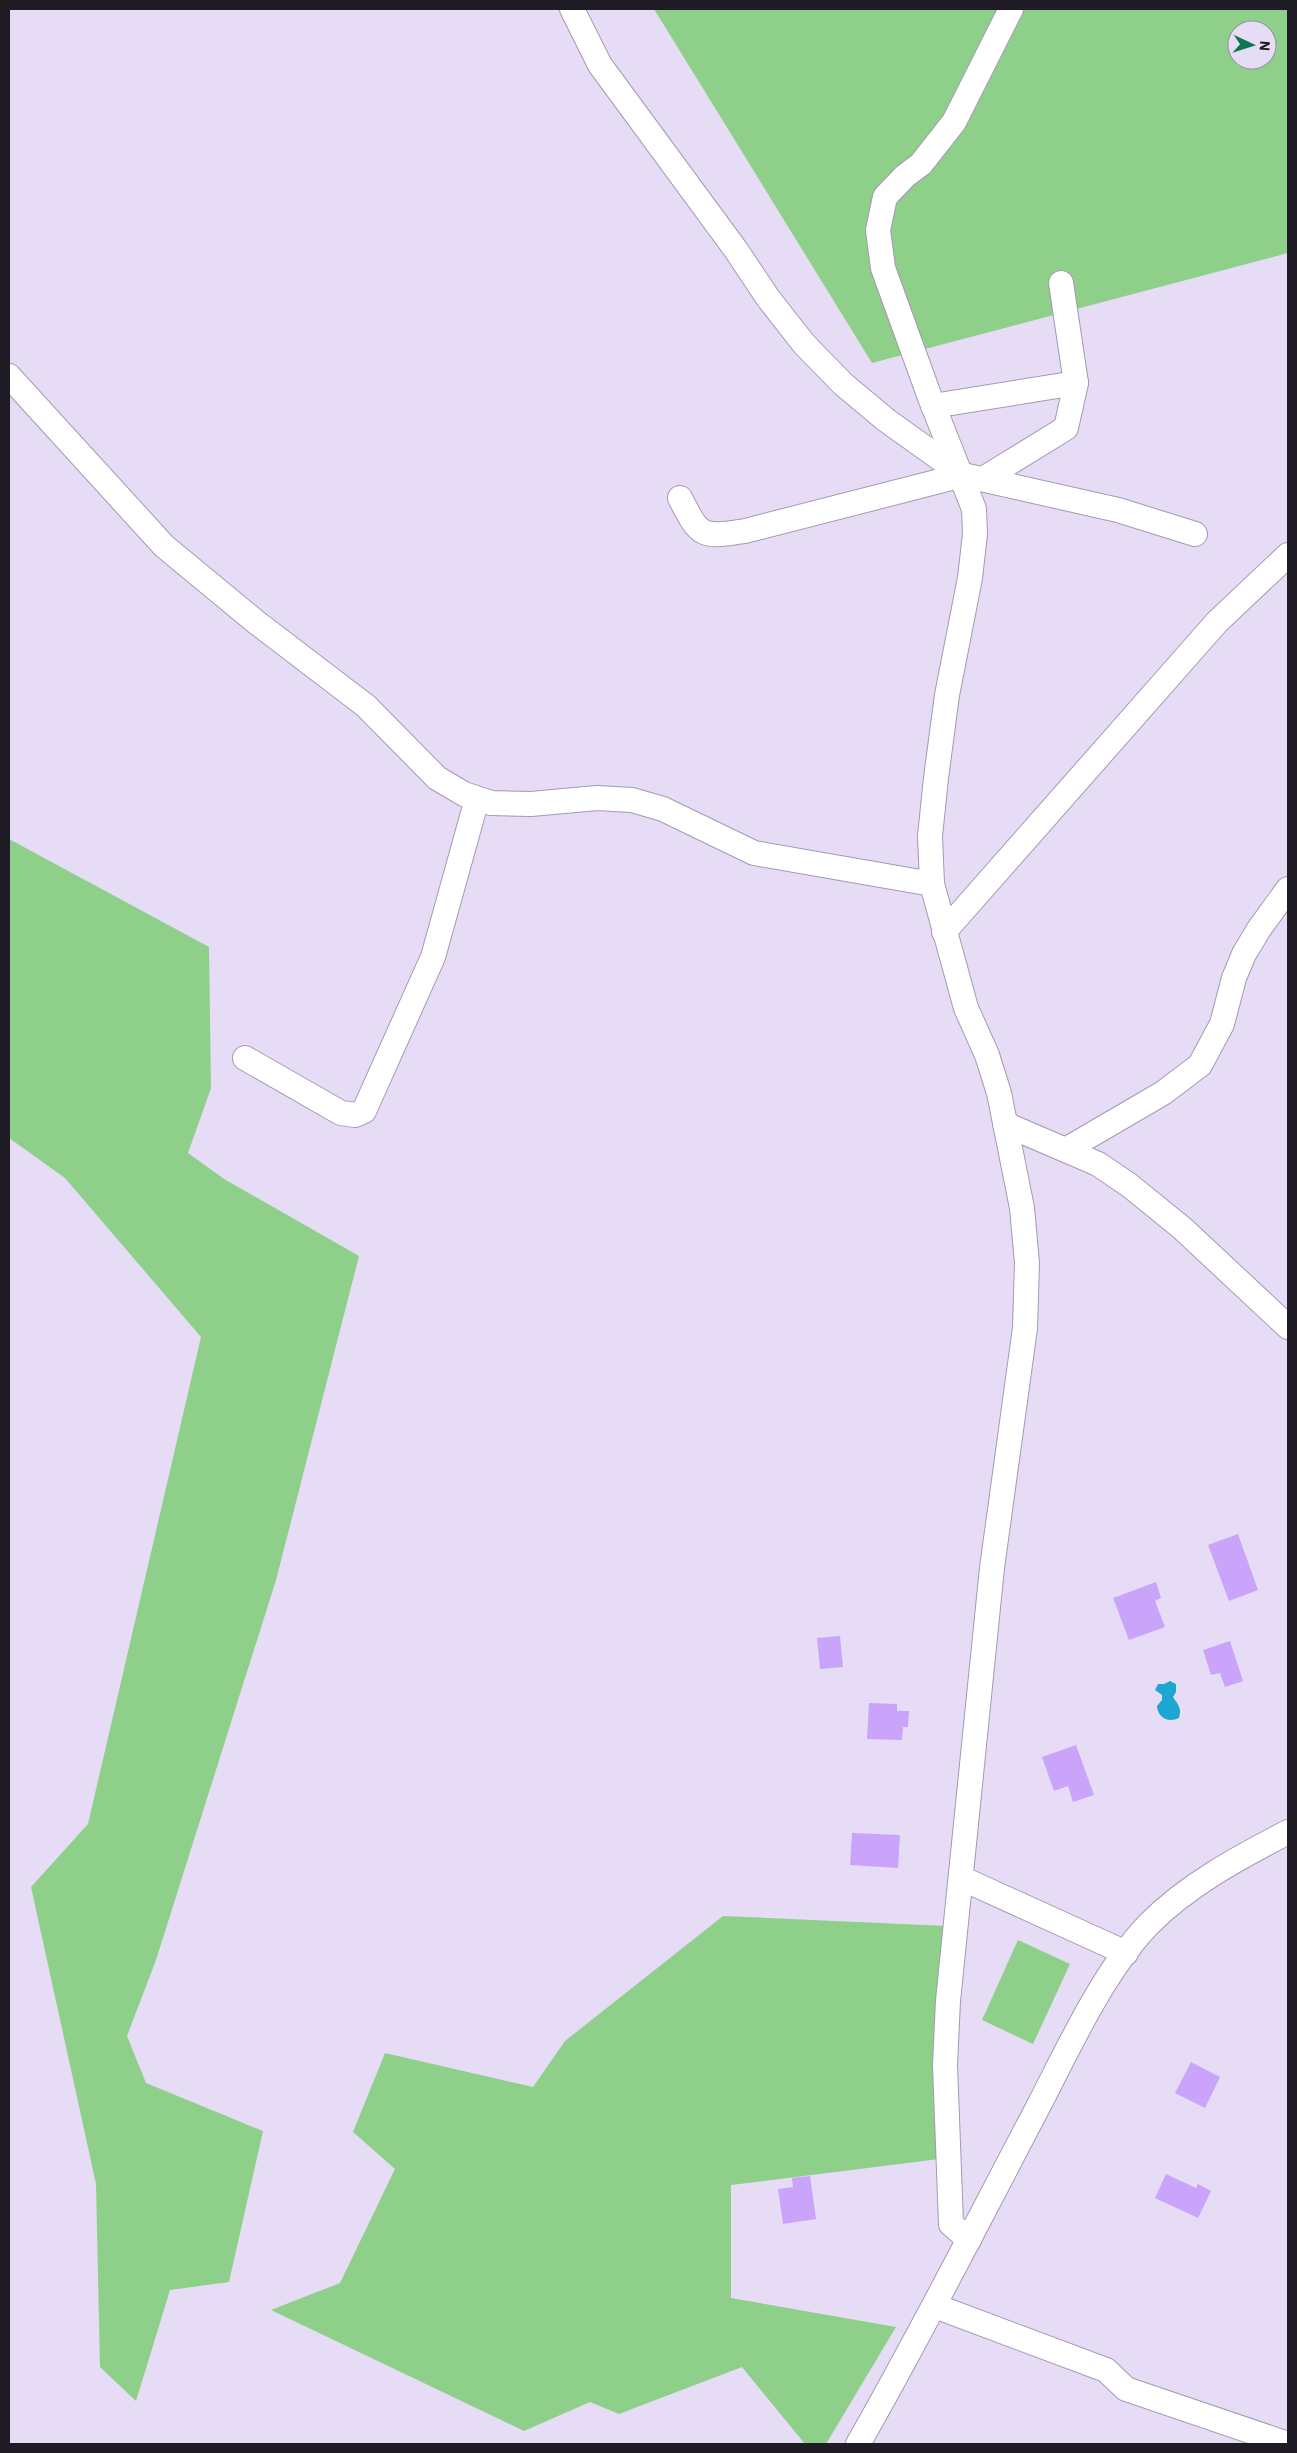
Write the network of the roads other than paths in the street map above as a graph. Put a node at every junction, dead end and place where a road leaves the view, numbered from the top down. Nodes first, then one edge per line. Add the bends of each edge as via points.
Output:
1 (572, 9) edge
2 (1011, 9) edge
3 (1061, 283) dead end
4 (9, 376) edge
5 (1076, 383) junction
6 (934, 406) junction
7 (973, 477) junction
8 (680, 498) dead end
9 (1195, 534) dead end
10 (1288, 554) edge
11 (477, 799) junction
12 (932, 884) junction
13 (1288, 889) edge
14 (944, 932) junction
15 (245, 1058) dead end
16 (1005, 1124) junction
17 (1067, 1149) junction
18 (1288, 1327) edge
19 (1288, 1832) edge
20 (961, 1878) junction
21 (1126, 1953) junction
22 (969, 2240) junction
23 (935, 2306) junction
24 (858, 2444) edge
25 (1288, 2444) edge

1 - 7 street via 600,65 804,344 843,384 886,420
2 - 6 street via 954,122 921,164 885,197 880,210 878,230 884,268
3 - 5 street
4 - 11 street via 164,546 366,706 438,778
5 - 6 street
5 - 7 street via 1066,428
6 - 7 street
7 - 8 street via 713,536 698,528
7 - 9 street via 1118,510
7 - 12 street via 975,534 936,778 930,836
10 - 14 street via 1216,622
11 - 12 street via 491,803 532,804 597,798 632,800 663,809 754,853
11 - 15 street via 433,957 364,1111 354,1115 341,1113
12 - 14 street
13 - 17 street via 1244,954 1222,1024 1200,1065 1163,1093
14 - 16 street via 966,1008 987,1055
16 - 17 street
16 - 20 street via 1022,1208 1026,1263 1025,1328 992,1568
17 - 18 street via 1098,1164 1129,1185 1188,1234
19 - 21 street via 1251,1851 1192,1889 1148,1925
20 - 21 street
20 - 22 street via 945,2065 951,2224
21 - 22 street via 1081,2024
22 - 23 street
23 - 24 street
23 - 25 street via 1106,2370 1126,2389

